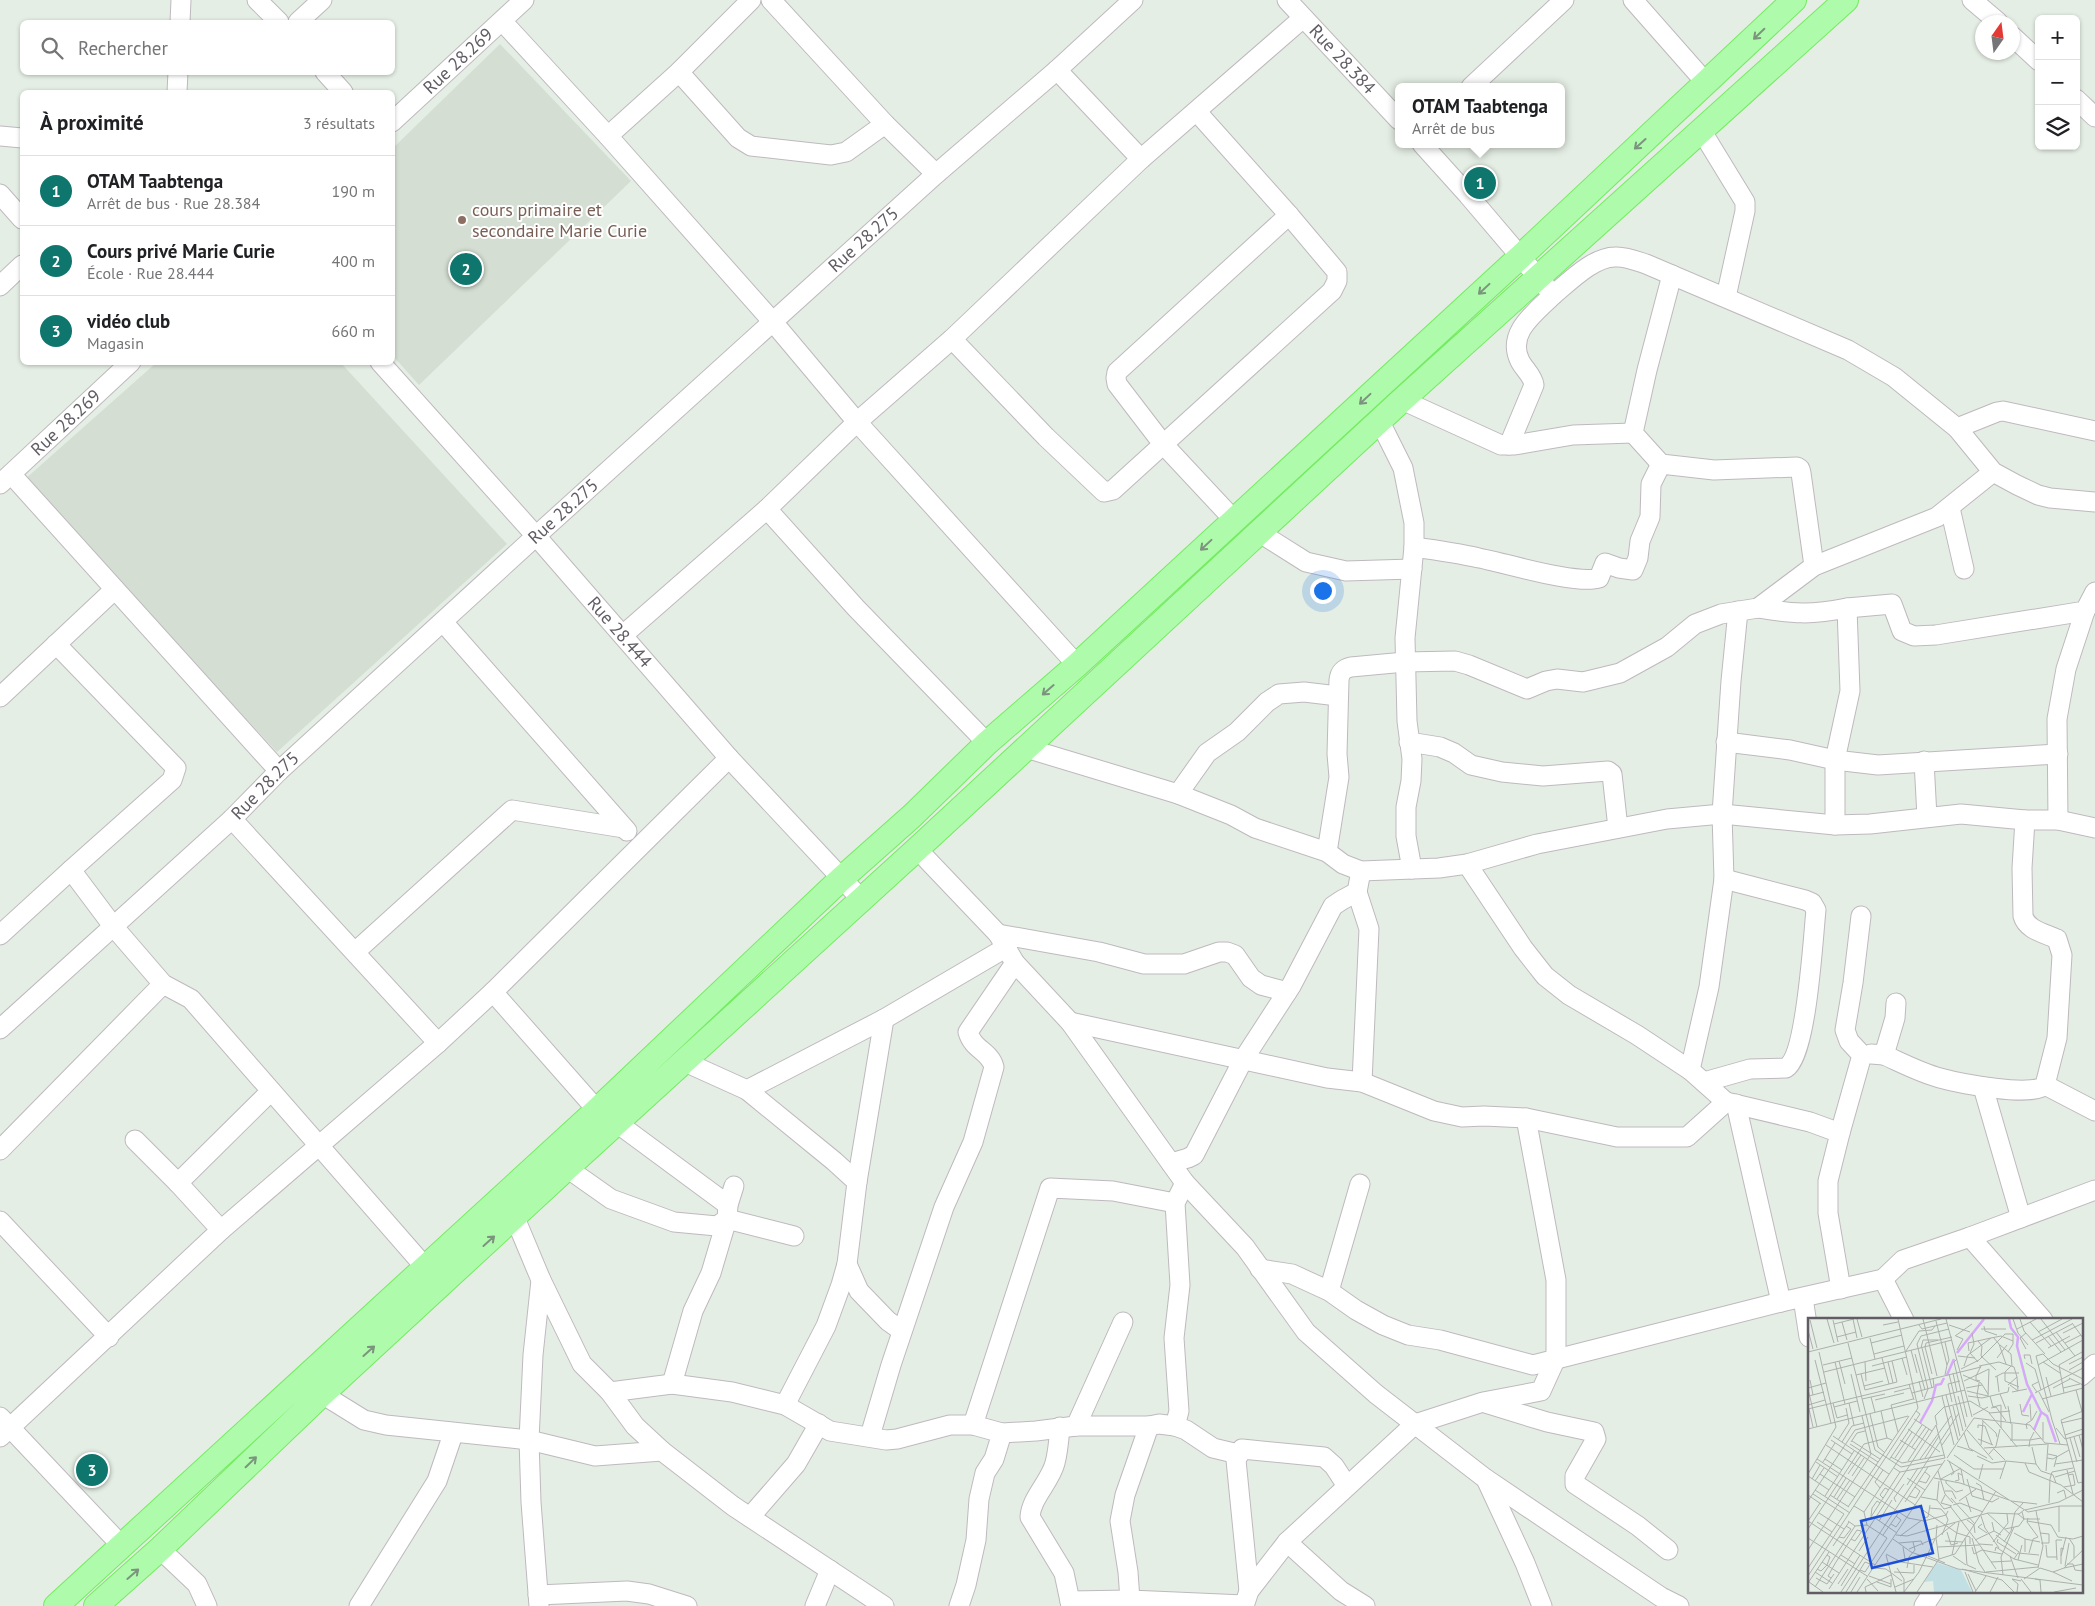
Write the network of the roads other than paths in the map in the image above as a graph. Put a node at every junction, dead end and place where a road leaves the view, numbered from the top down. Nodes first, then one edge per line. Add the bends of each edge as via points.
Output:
1 (181, 0) edge
2 (257, 0) edge
3 (322, 0) edge
4 (524, 0) edge
5 (751, 0) edge
6 (771, 0) edge
7 (1287, 0) edge
8 (1564, 0) edge
9 (1633, 0) edge
10 (1794, 0) edge
11 (1846, 0) edge
12 (1972, 0) edge
13 (1126, 2) edge
14 (1990, 15) edge
15 (1303, 18) junction
16 (180, 20) edge
17 (277, 20) edge
18 (300, 20) edge
19 (502, 21) junction
20 (2020, 43) edge
21 (2038, 60) edge
22 (1057, 70) junction
23 (679, 72) junction
24 (328, 75) edge
25 (1475, 83) edge
26 (1707, 84) junction
27 (341, 90) edge
28 (2084, 101) edge
29 (1197, 112) junction
30 (1395, 116) edge
31 (2095, 117) edge
32 (395, 119) edge
33 (885, 124) junction
34 (1701, 130) junction
35 (0, 136) edge
36 (608, 136) junction
37 (20, 138) edge
38 (1426, 148) edge
39 (1141, 159) junction
40 (936, 174) junction
41 (0, 194) edge
42 (1289, 215) junction
43 (20, 217) edge
44 (1520, 256) junction
45 (20, 267) edge
46 (1672, 275) junction
47 (1538, 277) junction
48 (0, 286) edge
49 (1553, 295) junction
50 (1726, 297) junction
51 (773, 322) junction
52 (952, 339) junction
53 (128, 365) edge
54 (383, 365) edge
55 (1402, 400) junction
56 (857, 422) junction
57 (1380, 422) junction
58 (1956, 428) junction
59 (2095, 431) edge
60 (1633, 434) junction
61 (1163, 444) junction
62 (1509, 445) junction
63 (1661, 464) junction
64 (1993, 472) junction
65 (5, 479) edge
66 (2095, 502) edge
67 (1950, 508) junction
68 (767, 509) junction
69 (1234, 520) junction
70 (1260, 533) junction
71 (536, 536) junction
72 (1414, 547) junction
73 (1814, 566) junction
74 (1412, 569) junction
75 (1964, 569) dead end
76 (114, 590) junction
77 (2095, 592) edge
78 (1758, 608) junction
79 (1846, 608) junction
80 (1738, 611) junction
81 (2085, 611) junction
82 (443, 622) junction
83 (623, 635) junction
84 (56, 644) junction
85 (1405, 662) junction
86 (1077, 665) junction
87 (1338, 696) junction
88 (0, 697) edge
89 (1410, 742) junction
90 (1726, 742) junction
91 (987, 743) junction
92 (1026, 748) junction
93 (2058, 754) junction
94 (729, 758) junction
95 (1835, 760) junction
96 (1924, 761) junction
97 (279, 771) junction
98 (1178, 794) junction
99 (1722, 814) junction
100 (1927, 817) junction
101 (232, 819) junction
102 (2024, 820) junction
103 (2058, 820) junction
104 (1835, 825) junction
105 (624, 828) junction
106 (1618, 828) junction
107 (2095, 828) edge
108 (642, 843) junction
109 (917, 849) junction
110 (1327, 852) junction
111 (1467, 864) junction
112 (1412, 869) junction
113 (71, 870) junction
114 (1361, 871) junction
115 (841, 879) junction
116 (1724, 879) junction
117 (1357, 892) junction
118 (862, 900) junction
119 (1861, 916) dead end
120 (113, 926) junction
121 (0, 935) edge
122 (1007, 948) junction
123 (355, 952) junction
124 (163, 984) junction
125 (494, 992) junction
126 (1287, 992) junction
127 (1896, 1003) dead end
128 (884, 1019) junction
129 (1070, 1022) junction
130 (0, 1029) edge
131 (438, 1043) junction
132 (1862, 1055) junction
133 (1884, 1055) junction
134 (1243, 1060) junction
135 (685, 1062) junction
136 (1690, 1070) junction
137 (1362, 1082) junction
138 (1704, 1082) junction
139 (2045, 1086) junction
140 (1983, 1087) junction
141 (747, 1090) junction
142 (271, 1091) junction
143 (1731, 1103) junction
144 (596, 1110) junction
145 (2095, 1111) edge
146 (1526, 1118) junction
147 (618, 1123) junction
148 (1840, 1133) junction
149 (135, 1140) dead end
150 (319, 1146) junction
151 (0, 1150) edge
152 (1171, 1163) junction
153 (567, 1168) junction
154 (857, 1182) junction
155 (178, 1183) junction
156 (1186, 1183) junction
157 (1360, 1184) dead end
158 (734, 1186) dead end
159 (2095, 1190) edge
160 (1175, 1203) junction
161 (728, 1212) junction
162 (515, 1218) junction
163 (2021, 1218) junction
164 (0, 1221) edge
165 (222, 1230) junction
166 (794, 1236) dead end
167 (1970, 1237) junction
168 (847, 1264) junction
169 (425, 1268) junction
170 (1260, 1269) junction
171 (1883, 1279) junction
172 (541, 1280) junction
173 (1841, 1289) junction
174 (1329, 1290) junction
175 (1803, 1298) junction
176 (1781, 1302) junction
177 (1903, 1318) edge
178 (2041, 1318) edge
179 (1124, 1322) dead end
180 (1808, 1330) edge
181 (902, 1331) junction
182 (109, 1336) junction
183 (1556, 1358) junction
184 (672, 1384) junction
185 (610, 1392) junction
186 (322, 1394) junction
187 (1483, 1402) junction
188 (785, 1405) junction
189 (819, 1424) junction
190 (1415, 1424) junction
191 (973, 1425) junction
192 (1149, 1426) junction
193 (1175, 1426) junction
194 (3, 1427) edge
195 (1068, 1427) junction
196 (1002, 1432) junction
197 (453, 1434) junction
198 (870, 1436) junction
199 (530, 1440) junction
200 (662, 1451) junction
201 (1238, 1454) junction
202 (1486, 1480) junction
203 (1347, 1486) junction
204 (750, 1517) junction
205 (1287, 1542) junction
206 (122, 1546) junction
207 (160, 1549) junction
208 (1668, 1550) dead end
209 (830, 1570) junction
210 (1932, 1594) edge
211 (1130, 1600) junction
212 (1246, 1600) edge
213 (538, 1601) edge
214 (1071, 1603) edge
215 (56, 1606) edge
216 (96, 1606) edge
217 (207, 1606) edge
218 (359, 1606) edge
219 (687, 1606) edge
220 (815, 1606) edge
221 (884, 1606) edge
222 (959, 1606) edge
223 (1365, 1606) edge
224 (1542, 1606) edge
225 (1679, 1606) edge
226 (1924, 1606) edge

1 - 16 street
2 - 17 street
3 - 18 street
4 - 19 street, Rue 28.269
5 - 23 street
6 - 33 street
7 - 15 street, Rue 28.384
8 - 25 street
9 - 26 street
10 -> 26 main road
11 - 34 main road
12 - 14 street
13 - 22 street, Rue 28.275
15 - 29 street
15 - 30 street, Rue 28.384
19 - 32 street, Rue 28.269
19 - 36 street
20 - 21 street
22 - 39 street
22 - 40 street, Rue 28.275
23 - 33 street via 738,138 751,146 831,155 846,152
23 - 36 street
24 - 27 street
26 -> 44 main road
28 - 31 street
29 - 39 street
29 - 42 street
33 - 40 street
34 - 47 main road
34 - 50 street via 1745,202
35 - 37 street
36 - 51 street
38 - 44 street
39 - 52 street
40 - 51 street, Rue 28.275
41 - 43 street
42 - 61 street via 1118,372 1117,384
42 - 61 street via 1337,272 1332,291
44 - 47 street
44 -> 69 main road
45 - 48 street
46 - 49 street via 1639,261 1616,256 1583,270
46 - 50 street
46 - 60 street
47 - 49 street
47 - 55 main road
49 - 62 street via 1518,333 1518,357 1534,385
50 - 58 street via 1848,350 1894,377
51 - 56 street
51 - 71 street, Rue 28.275
52 - 56 street
52 - 61 street via 1104,492 1113,490
53 - 65 street, Rue 28.269
54 - 71 street, Rue 28.444
55 - 57 main road
55 - 62 street via 1501,445
56 - 68 street
56 - 86 street
57 - 70 main road
57 - 72 street via 1402,468 1414,523
58 - 59 street via 2003,411
58 - 64 street
60 - 62 street via 1573,435
60 - 63 street
61 - 69 street
63 - 72 street via 1652,484 1650,517 1633,570 1606,563 1599,578 1576,579
63 - 73 street via 1714,470 1797,467 1800,469
64 - 66 street via 2038,495 2066,501
64 - 67 street
65 - 76 street
67 - 73 street via 1937,517
67 - 75 street
68 - 83 street
68 - 91 street via 856,608
69 -> 86 main road
70 - 74 street via 1314,564 1346,571
70 - 92 main road
71 - 82 street, Rue 28.275
71 - 83 street, Rue 28.444
72 - 74 street
73 - 78 street
74 - 85 street
76 - 84 street
76 - 97 street
77 - 81 street
78 - 79 street via 1790,614 1823,613
78 - 80 street
79 - 81 street via 1892,604 1902,631 1914,636
79 - 95 street via 1850,691
80 - 85 street via 1695,624 1643,661 1600,680 1546,680 1527,689 1455,661
80 - 90 street
81 - 93 street via 2066,668 2056,719
82 - 97 street, Rue 28.275
82 - 105 street
83 - 94 street, Rue 28.444
84 - 88 street
84 - 113 street via 176,768 172,780
85 - 87 street via 1344,669 1340,673
85 - 89 street
86 -> 91 main road
87 - 98 street via 1304,692 1279,694 1237,732 1207,753
87 - 110 street via 1339,777
89 - 106 street via 1440,747 1471,765 1502,772 1543,776 1608,771 1612,774
89 - 112 street via 1411,781 1406,806 1406,836
90 - 95 street via 1790,750
90 - 99 street
91 - 115 main road
92 - 98 street
92 - 109 main road
93 - 96 street
93 - 103 street
94 - 108 street
94 - 115 street, Rue 28.444
95 - 96 street via 1888,765
95 - 104 street
96 - 100 street
97 - 101 street, Rue 28.275
98 - 110 street via 1256,828
99 - 104 street
99 - 106 street
99 - 116 street
100 - 102 street via 1961,814
100 - 104 street
101 - 120 street, Rue 28.275
101 - 123 street
102 - 103 street
102 - 139 street via 2023,916 2030,928 2057,939 2062,955 2057,1038
103 - 107 street
105 - 108 street
105 - 123 street via 512,810
106 - 111 street via 1537,844
108 - 125 street
109 - 118 main road
109 - 122 street
110 - 114 street via 1343,864
111 - 112 street
111 - 136 street via 1545,976 1569,995
112 - 114 street
113 - 120 street
113 - 121 street
114 - 117 street
115 - 118 street, Rue 28.444
115 - 144 main road
116 - 136 street via 1709,988
116 - 138 street via 1812,902 1816,910 1806,1011 1792,1062 1786,1068 1750,1068
117 - 126 street via 1333,906
117 - 137 street via 1369,929
118 - 135 main road
119 - 132 street via 1845,1030 1849,1041
120 - 124 street
120 - 130 street, Rue 28.275
122 - 126 street via 1099,952 1144,964 1184,964 1227,952 1235,955 1250,978 1261,985
122 - 128 street
122 - 129 street
122 - 181 street via 968,1032 970,1041 992,1060 994,1066 973,1142 944,1207
123 - 131 street
124 - 142 street via 191,1000
124 - 151 street
125 - 131 street
125 - 144 street
126 - 134 street
127 - 133 street
128 - 141 street
128 - 154 street
129 - 134 street
129 - 152 street
131 - 150 street
132 - 133 street
132 - 148 street
133 - 140 street via 1940,1078
134 - 137 street
134 - 152 street via 1194,1155
135 - 141 street
135 - 147 main road
136 - 138 street
137 - 146 street via 1434,1111 1462,1117
138 - 143 street
139 - 140 street via 2030,1092
139 - 145 street
140 - 163 street
141 - 154 street
142 - 150 street
142 - 155 street
143 - 146 street via 1688,1137 1617,1137
143 - 148 street via 1810,1122
143 - 176 street
144 - 169 main road
146 - 183 street via 1553,1256 1557,1306
147 - 153 main road
147 - 161 street
148 - 173 street via 1828,1181 1828,1205
149 - 155 street
150 - 165 street
150 - 169 street
152 - 156 street
153 - 161 street via 611,1199 674,1222 716,1226
153 - 162 main road
154 - 168 street
155 - 165 street
156 - 160 street
156 - 170 street via 1245,1247
157 - 174 street
158 - 161 street
159 - 163 street
160 - 191 street via 1113,1191 1050,1188
160 - 193 street via 1180,1285 1174,1338 1178,1411
161 - 166 street
161 - 184 street via 711,1273 693,1311
162 - 172 street
186 -> 162 main road
163 - 167 street
164 - 182 street
165 - 182 street
167 - 171 street via 1903,1260
167 - 178 street
168 - 181 street via 859,1291
168 - 188 street via 826,1326
169 - 206 main road
170 - 174 street via 1292,1274
170 - 190 street via 1306,1332
171 - 173 street
171 - 177 street
172 - 185 street via 582,1364
172 - 199 street via 533,1355
173 - 175 street
174 - 183 street via 1356,1310 1408,1335 1533,1364
175 - 176 street
175 - 180 street
176 - 183 street
179 - 195 street
181 - 198 street
182 - 194 street
183 - 187 street via 1541,1391
184 - 185 street
184 - 188 street via 732,1392
185 - 200 street via 635,1426
186 - 197 street via 364,1420 386,1426
207 -> 186 main road
187 - 190 street
187 - 208 street via 1547,1422 1594,1432 1596,1439 1575,1476 1575,1484
188 - 189 street
189 - 198 street via 830,1431
189 - 204 street via 796,1464
190 - 202 street
190 - 203 street
191 - 196 street
191 - 198 street via 950,1425 897,1439
192 - 193 street
192 - 195 street
192 - 211 street via 1125,1495 1120,1521
193 - 201 street via 1213,1448
194 - 206 street
195 - 196 street
195 - 214 street via 1043,1490 1030,1507 1030,1517 1064,1573
196 - 222 street via 994,1459 985,1473 976,1540
197 - 199 street
197 - 218 street via 437,1481
199 - 200 street via 595,1456
199 - 213 street
200 - 204 street
201 - 203 street via 1242,1449 1324,1457
201 - 212 street
202 - 224 street
202 - 225 street
203 - 205 street
204 - 209 street
205 - 212 street
205 - 223 street via 1341,1591
206 - 215 main road
216 -> 207 main road
207 - 217 street via 197,1584
209 - 220 street
209 - 221 street
210 - 226 street
211 - 212 street
211 - 214 street
213 - 219 street via 627,1591

